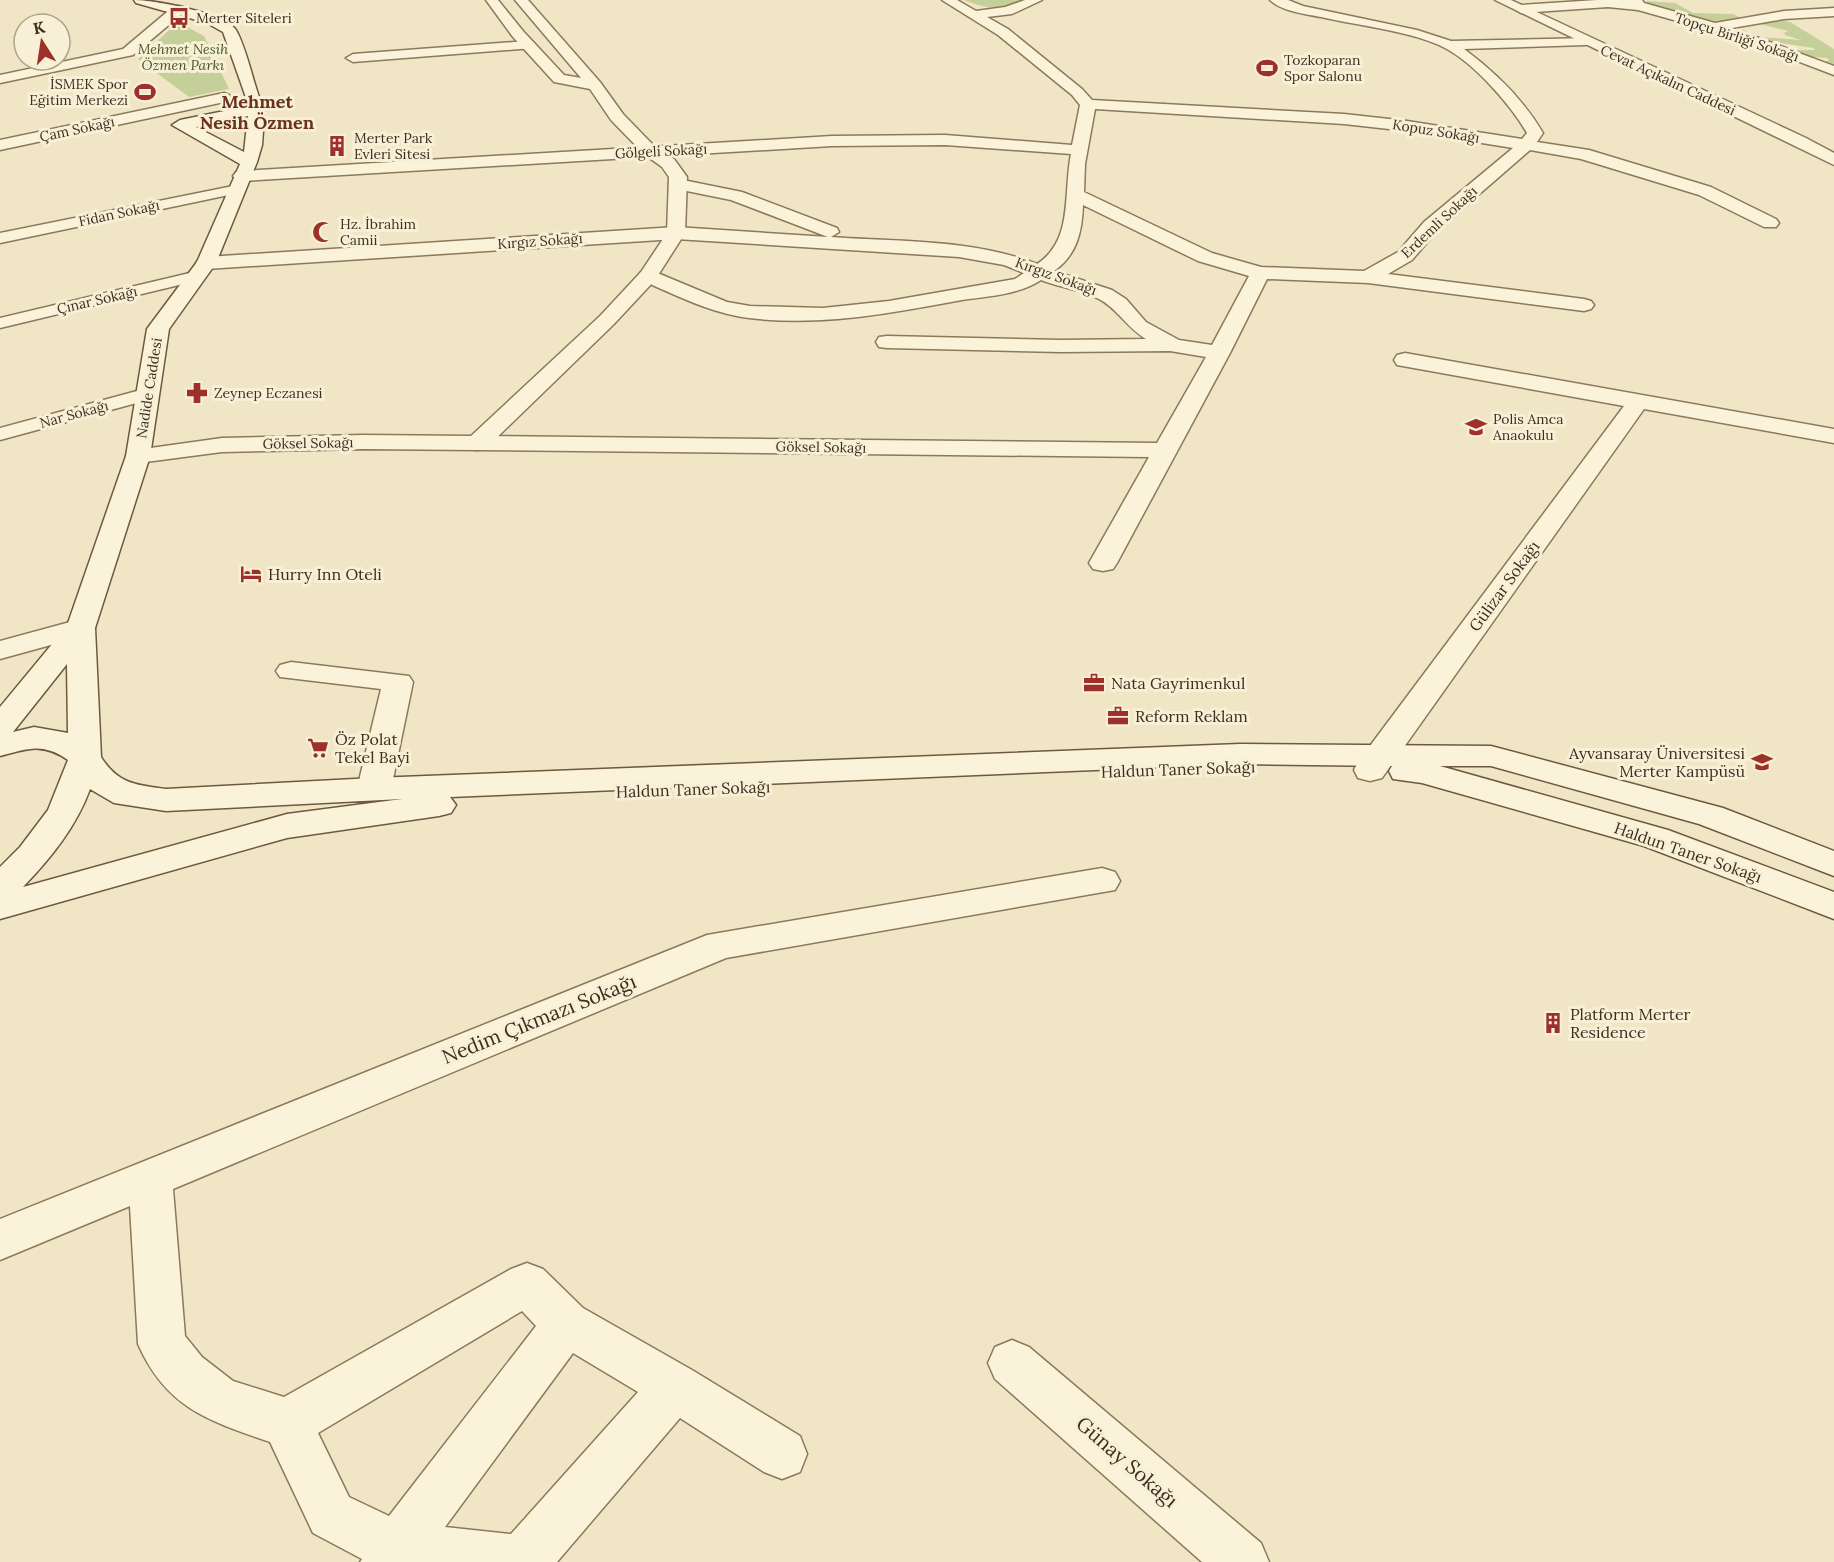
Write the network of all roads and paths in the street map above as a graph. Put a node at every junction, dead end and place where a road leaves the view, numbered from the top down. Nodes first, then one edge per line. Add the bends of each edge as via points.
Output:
1 (140, 0) edge
2 (492, 0) edge
3 (521, 0) edge
4 (948, 0) edge
5 (1035, 0) edge
6 (1276, 0) edge
7 (1501, 0) edge
8 (1637, 3) edge
9 (1521, 9) junction
10 (178, 10) junction
11 (1834, 12) edge
12 (974, 15) junction
13 (1538, 18) junction
14 (1713, 27) junction
15 (1569, 33) junction
16 (1585, 41) junction
17 (528, 45) junction
18 (1450, 45) junction
19 (353, 58) dead end
20 (1834, 71) edge
21 (0, 80) edge
22 (246, 80) junction
23 (595, 86) junction
24 (224, 98) junction
25 (254, 104) junction
26 (1088, 104) junction
27 (146, 131) dead end
28 (0, 145) edge
29 (1526, 145) junction
30 (1080, 150) junction
31 (650, 151) junction
32 (0, 156) edge
33 (1834, 160) edge
34 (243, 176) junction
35 (678, 184) junction
36 (1075, 194) junction
37 (1770, 223) dead end
38 (676, 233) junction
39 (0, 238) edge
40 (875, 245) junction
41 (200, 270) junction
42 (1042, 272) junction
43 (1260, 273) junction
44 (648, 276) junction
45 (1368, 277) junction
46 (1584, 304) dead end
47 (0, 323) edge
48 (887, 342) dead end
49 (1173, 345) junction
50 (1219, 353) junction
51 (1405, 360) dead end
52 (148, 394) junction
53 (1638, 402) junction
54 (0, 434) edge
55 (1834, 436) edge
56 (477, 443) junction
57 (1165, 450) junction
58 (138, 456) junction
59 (1103, 563) dead end
60 (81, 628) junction
61 (0, 650) edge
62 (291, 671) dead end
63 (0, 728) edge
64 (0, 746) edge
65 (86, 757) junction
66 (1375, 763) junction
67 (374, 789) junction
68 (1834, 864) edge
69 (1102, 880) dead end
70 (0, 888) edge
71 (0, 906) edge
72 (1834, 906) edge
73 (150, 1179) junction
74 (0, 1240) edge
75 (566, 1324) junction
76 (1012, 1363) dead end
77 (675, 1387) junction
78 (287, 1423) junction
79 (782, 1454) dead end
80 (392, 1556) edge
81 (1242, 1562) edge

1 - 10 street
2 - 17 street
3 - 23 street
4 - 12 street
5 - 12 street via 1007,11
6 - 18 street via 1300,9 1417,33
7 - 9 street, Cevat Açıkalın Caddesi
8 - 9 street, Topçu Birliği Sokağı
8 - 13 street, Topçu Birliği Sokağı via 1620,12
8 - 14 street, Topçu Birliği Sokağı
9 - 13 street, Cevat Açıkalın Caddesi
10 - 21 street via 128,52
10 - 22 street via 212,20 229,30
11 - 14 street via 1784,15
12 - 26 street via 1003,32
13 - 15 street, Cevat Açıkalın Caddesi
14 - 20 street, Topçu Birliği Sokağı
15 - 16 street, Cevat Açıkalın Caddesi
15 - 18 street via 1484,38
16 - 18 street
16 - 33 street, Cevat Açıkalın Caddesi
17 - 19 street
17 - 23 street via 559,79
18 - 29 street via 1527,116 1535,133
22 - 24 street
22 - 25 street
23 - 31 street via 616,117
24 - 25 street, Çam Sokağı
24 - 28 street, Çam Sokağı
25 - 34 street, Nadide Caddesi via 254,145
25 - 34 street via 226,118 174,126
26 - 29 street, Kopuz Sokağı via 1344,119
26 - 30 street
27 - 32 street, Çam Sokağı
29 - 37 street, Kopuz Sokağı via 1583,154 1657,175 1705,191
29 - 45 street, Erdemli Sokağı via 1431,226 1405,256
30 - 31 street, Gölgeli Sokağı via 934,140
30 - 36 street
31 - 34 street, Gölgeli Sokağı
31 - 35 street via 668,163 678,177
34 - 39 street, Fidan Sokağı
34 - 41 street, Nadide Caddesi
35 - 38 street
35 - 40 street, Kırgız Sokağı via 736,196 820,230
36 - 42 street via 1073,226 1060,258
36 - 43 street, Erdemli Sokağı via 1205,258
38 - 40 street, Kırgız Sokağı
38 - 41 street, Kırgız Sokağı
38 - 44 street
40 - 42 street, Kırgız Sokağı via 981,254
41 - 47 street, Çınar Sokağı
41 - 52 street, Nadide Caddesi via 158,329
42 - 44 street via 1021,284 987,292 823,314 750,312 722,307
42 - 49 street, Kırgız Sokağı via 1106,294 1139,326
43 - 45 street, Erdemli Sokağı
43 - 50 street
44 - 56 street
45 - 46 street
48 - 49 street
49 - 50 street, Kırgız Sokağı
50 - 57 street
51 - 53 street
52 - 54 street, Nar Sokağı
52 - 58 street, Nadide Caddesi
53 - 55 street
53 - 66 street, Gülizar Sokağı
56 - 57 street, Göksel Sokağı
56 - 58 street, Göksel Sokağı via 222,445
57 - 59 street
58 - 60 street, Nadide Caddesi
60 - 61 street
60 - 63 street
60 - 65 street
62 - 67 street via 398,682
64 - 65 street via 34,737 63,742
65 - 67 street via 99,780 126,795 166,800
65 - 70 street via 64,813 32,856
66 - 67 street via 1240,754
66 - 68 street via 1491,756 1712,816
66 - 71 street, Haldun Taner Sokağı via 501,797 287,826
66 - 72 street, Haldun Taner Sokağı via 1423,772 1656,838
69 - 73 street, Nedim Çıkmazı Sokağı via 720,945
73 - 74 street, Nedim Çıkmazı Sokağı
73 - 78 street via 162,1344 185,1374 219,1400
75 - 77 street
75 - 78 street via 527,1284
75 - 80 street
76 - 81 street, Günay Sokağı
77 - 79 street
77 - 80 street via 522,1562
78 - 80 street via 331,1515

